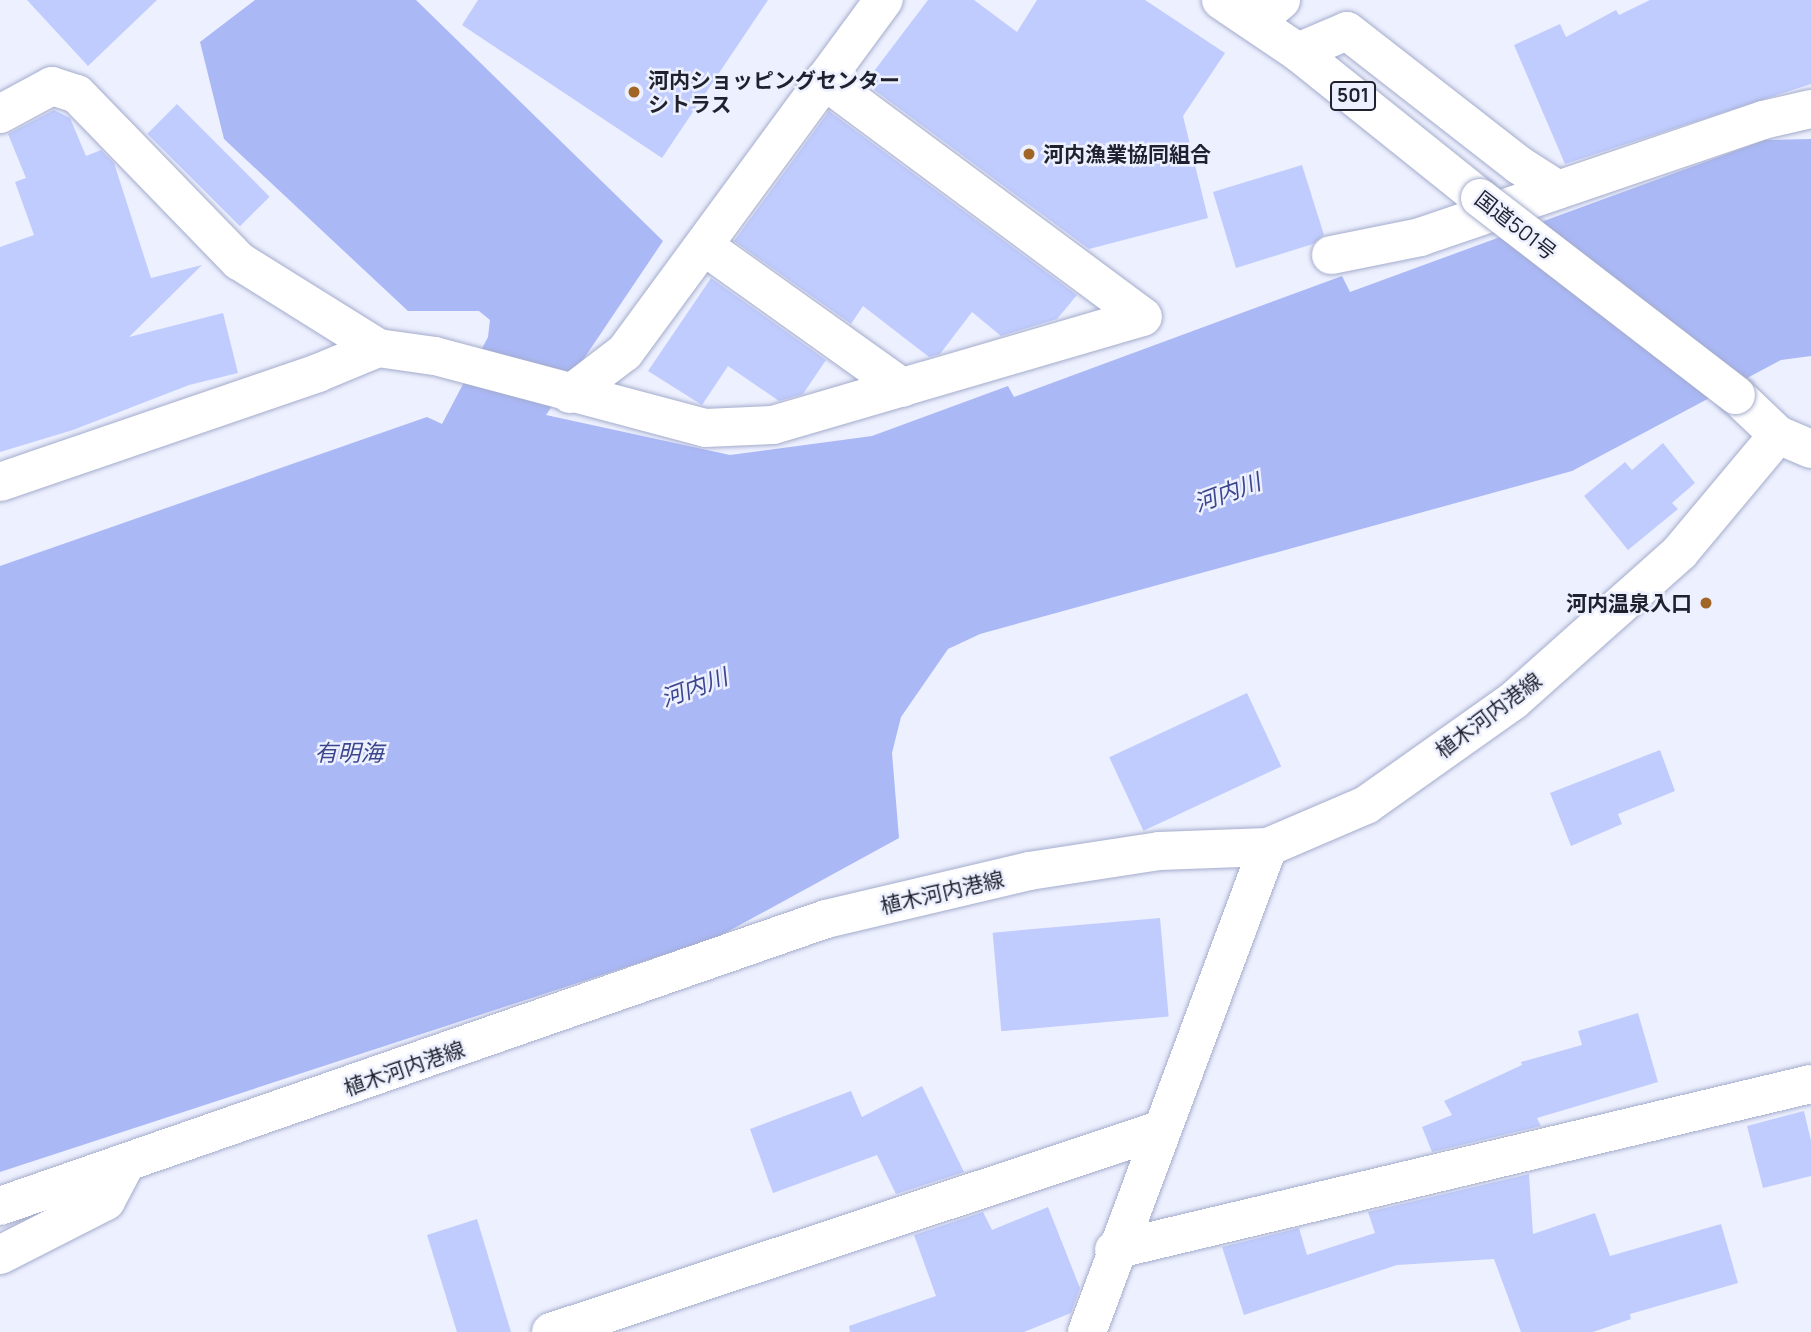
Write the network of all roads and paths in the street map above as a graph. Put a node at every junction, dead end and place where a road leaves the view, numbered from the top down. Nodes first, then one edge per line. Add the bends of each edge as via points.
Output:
1 (884, 0) edge
2 (1222, 0) edge
3 (1268, 11) edge
4 (1298, 52) junction
5 (824, 80) junction
6 (1811, 109) edge
7 (0, 114) edge
8 (1558, 190) junction
9 (704, 246) junction
10 (1331, 255) dead end
11 (378, 348) junction
12 (903, 388) junction
13 (570, 394) junction
14 (1795, 442) edge
15 (0, 482) edge
16 (1268, 847) junction
17 (1811, 1084) edge
18 (1160, 1130) junction
19 (125, 1165) junction
20 (0, 1206) edge
21 (1114, 1250) junction
22 (0, 1255) edge
23 (551, 1332) edge
24 (1087, 1332) edge

1 - 5 main road
2 - 3 main road, 国道501号 / 501
3 - 4 main road, 国道501号 / 501
4 - 8 main road via 1347,31 1518,165
4 - 14 main road, 国道501号 / 501, bridge
5 - 9 main road
5 - 12 main road via 1143,317
6 - 8 main road via 1763,120
7 - 11 main road via 52,86 77,94 239,261
8 - 10 main road via 1420,237
9 - 12 main road
9 - 13 main road via 625,352
11 - 13 main road via 435,356
11 - 15 main road
12 - 13 main road via 774,425 705,428
14 - 16 main road, 植木河内港線 via 1681,552 1513,701 1366,805
16 - 18 main road
16 - 19 main road, 植木河内港線 via 1159,852 1029,871 826,919
17 - 21 main road
18 - 21 main road
18 - 23 main road
19 - 20 main road, 植木河内港線
19 - 22 main road via 106,1201
21 - 24 main road

